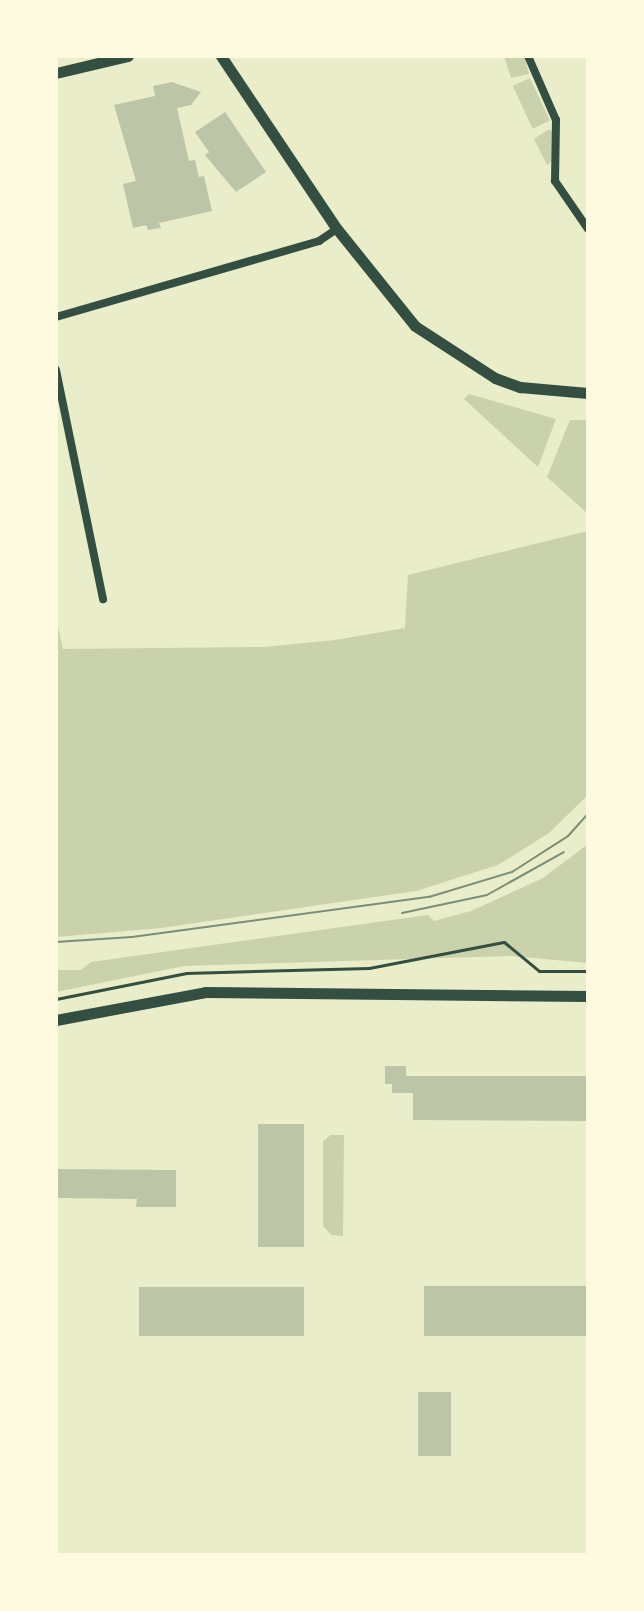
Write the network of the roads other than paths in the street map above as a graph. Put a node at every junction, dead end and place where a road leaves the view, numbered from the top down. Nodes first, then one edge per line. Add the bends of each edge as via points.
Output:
1 (128, 56) edge
2 (221, 56) edge
3 (528, 56) edge
4 (56, 73) edge
5 (337, 229) junction
6 (588, 229) edge
7 (56, 317) edge
8 (56, 370) edge
9 (588, 393) edge
10 (103, 599) dead end
11 (588, 996) edge
12 (56, 1020) edge

1 - 4 main road
2 - 5 main road
3 - 6 street via 556,120 555,181
5 - 7 street via 319,241
5 - 9 main road via 415,326 449,352 520,387
8 - 10 street
11 - 12 main road via 205,992

